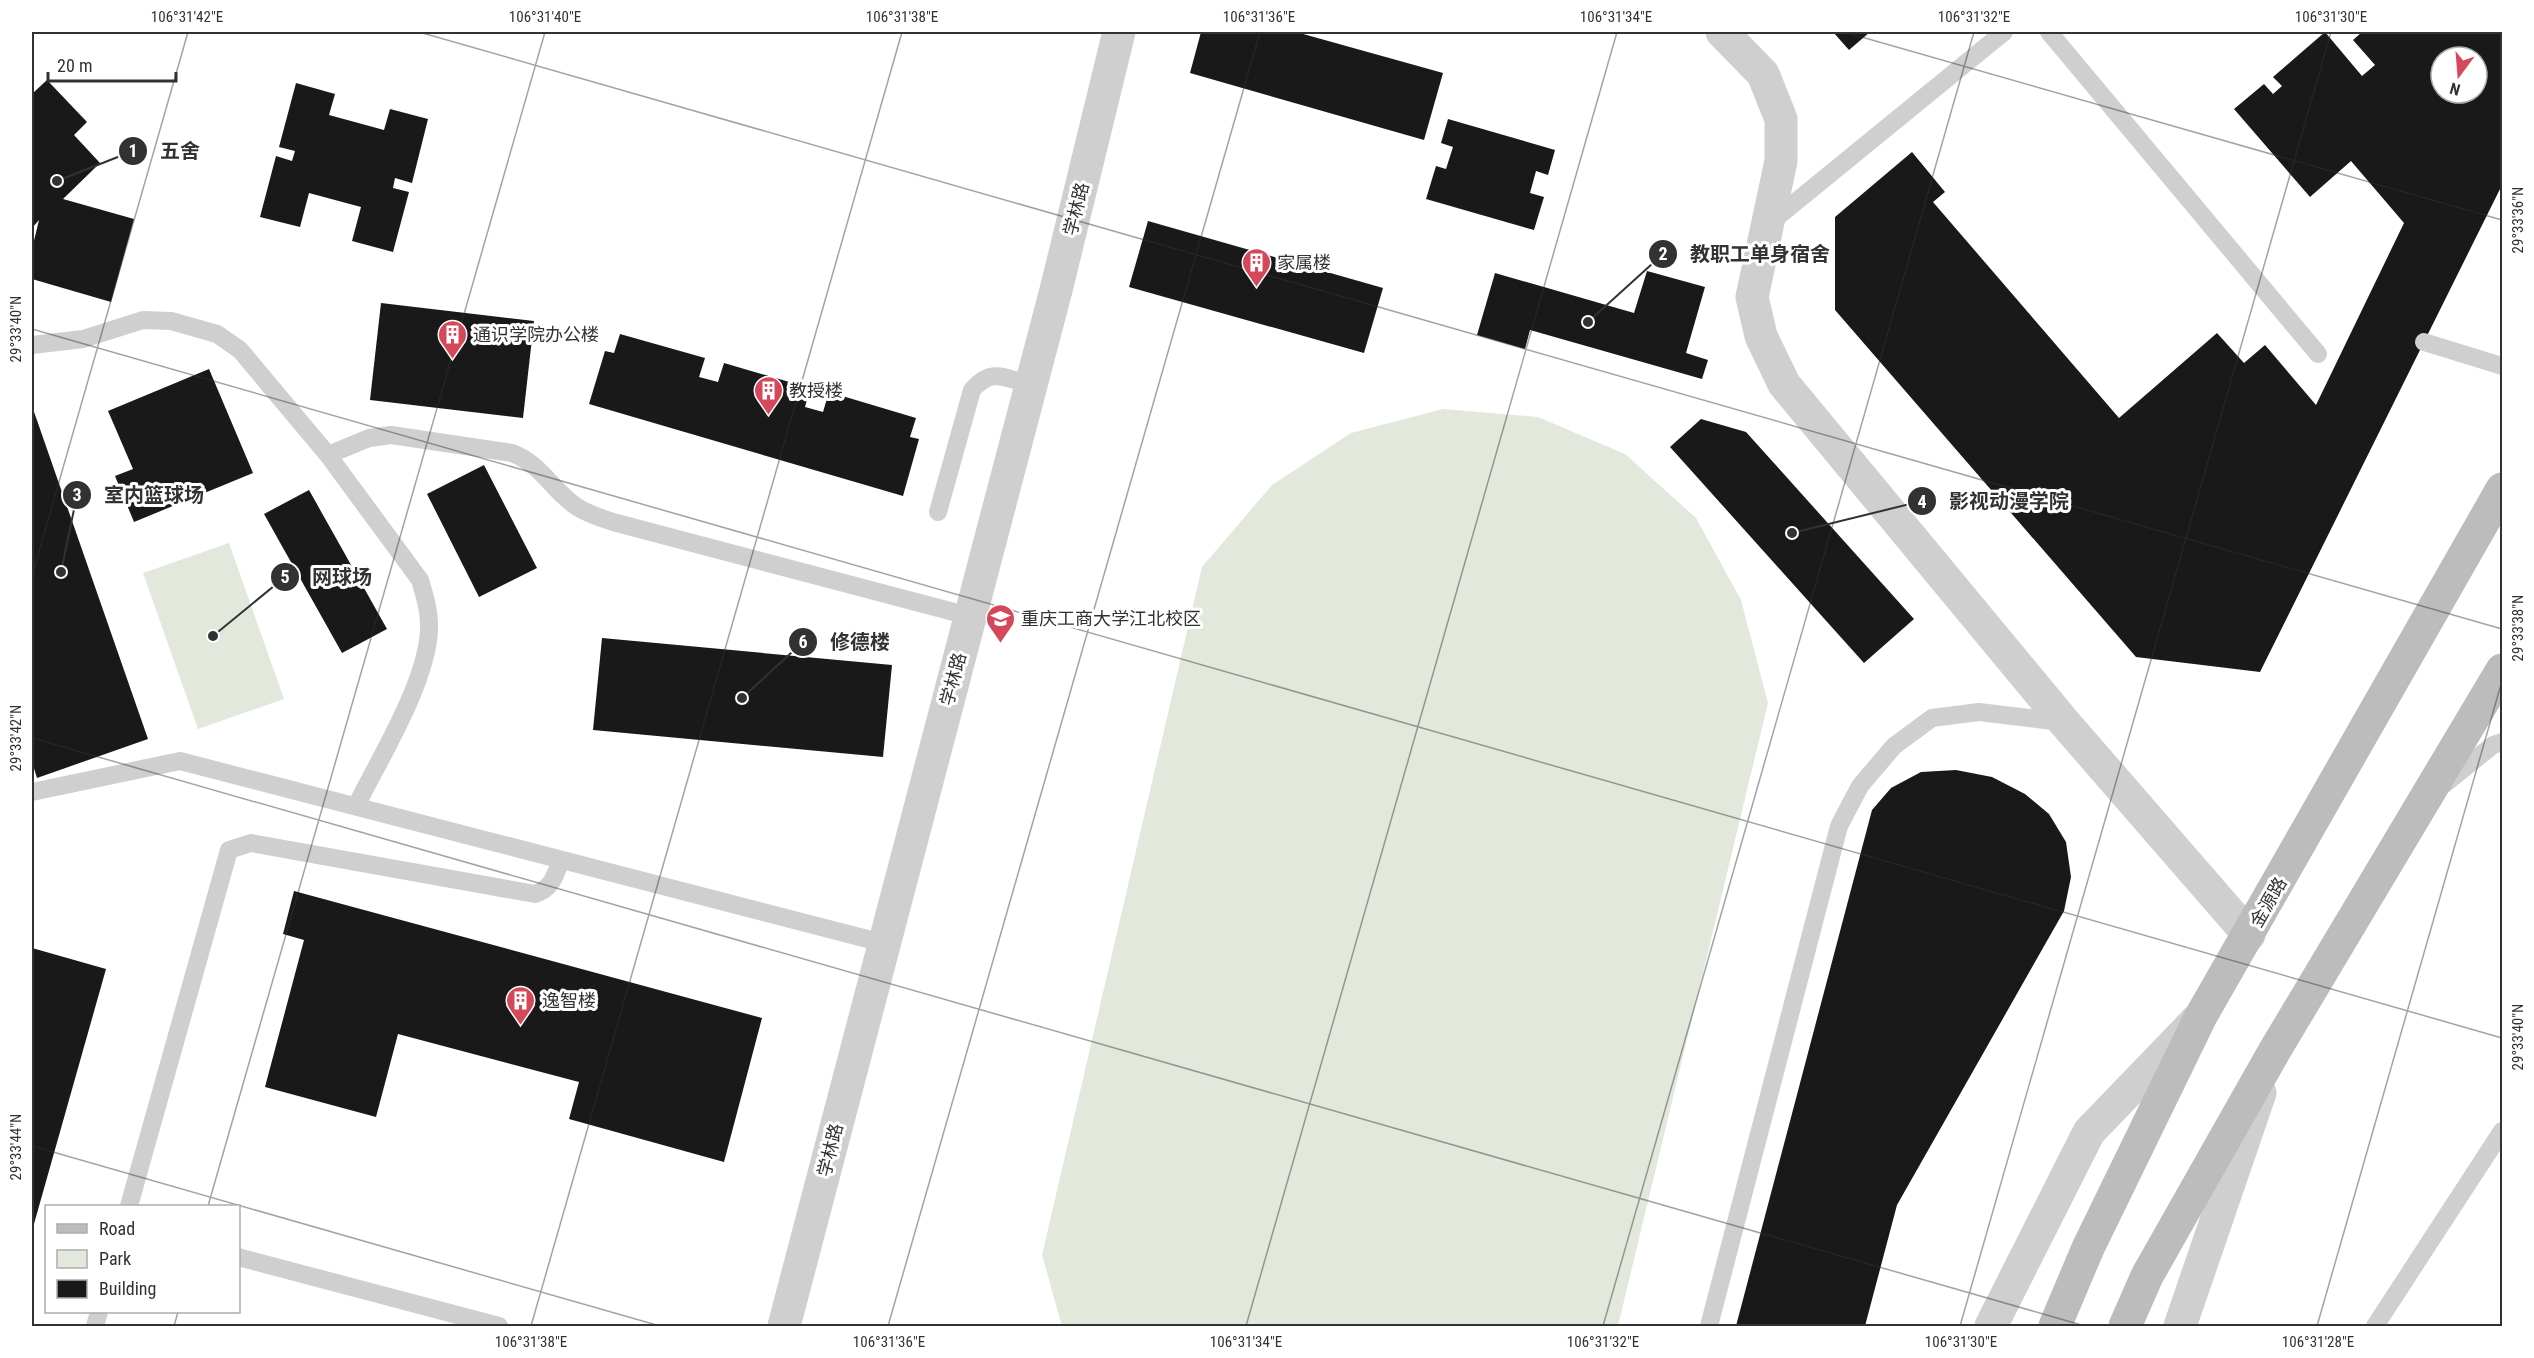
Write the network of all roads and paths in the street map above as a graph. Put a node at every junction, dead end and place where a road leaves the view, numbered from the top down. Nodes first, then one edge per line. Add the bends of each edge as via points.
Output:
1 (1119, 32) edge
2 (1722, 32) edge
3 (2004, 32) edge
4 (2049, 32) edge
5 (1768, 224) junction
6 (2424, 342) dead end
7 (32, 345) edge
8 (2318, 354) dead end
9 (2502, 366) edge
10 (1031, 385) junction
11 (328, 454) junction
12 (2502, 489) edge
13 (938, 512) dead end
14 (969, 616) junction
15 (2502, 670) edge
16 (2064, 722) junction
17 (2502, 742) edge
18 (32, 792) edge
19 (2426, 798) junction
20 (356, 806) junction
21 (561, 860) junction
22 (2249, 935) junction
23 (884, 943) junction
24 (2201, 1016) junction
25 (2275, 1050) junction
26 (2502, 1131) edge
27 (129, 1205) edge
28 (240, 1258) edge
29 (499, 1326) edge
30 (784, 1326) edge
31 (1709, 1326) edge
32 (1991, 1326) edge
33 (2055, 1326) edge
34 (2125, 1326) edge
35 (2180, 1326) edge
36 (2375, 1326) edge

1 - 10 street, 学林路
2 - 5 street via 1763,74 1781,119 1781,160
3 - 5 lane
4 - 8 lane
5 - 16 street via 1752,297 1761,336 1784,384
6 - 9 lane
7 - 11 lane via 83,339 143,320 171,321 217,334 240,350
10 - 13 lane via 991,375 972,390
10 - 14 street, 学林路
11 - 14 lane via 369,438 391,435 512,453 538,467 576,506 602,518
11 - 20 lane via 420,580 427,603 429,631 417,682
12 - 22 main road, 金源路
14 - 23 street, 学林路
15 - 19 main road
16 - 22 street
16 - 31 lane via 1979,712 1932,718 1894,746 1860,786 1839,826
17 - 19 lane
18 - 20 lane via 180,760
19 - 25 main road
20 - 21 lane
21 - 23 lane
21 - 27 lane via 545,891 536,894 250,843 229,850
22 - 24 main road, 金源路
23 - 30 street, 学林路
24 - 32 street via 2089,1132
24 - 33 main road, 金源路 via 2088,1248
25 - 34 main road via 2147,1276
25 - 35 street
26 - 36 lane
28 - 29 lane

